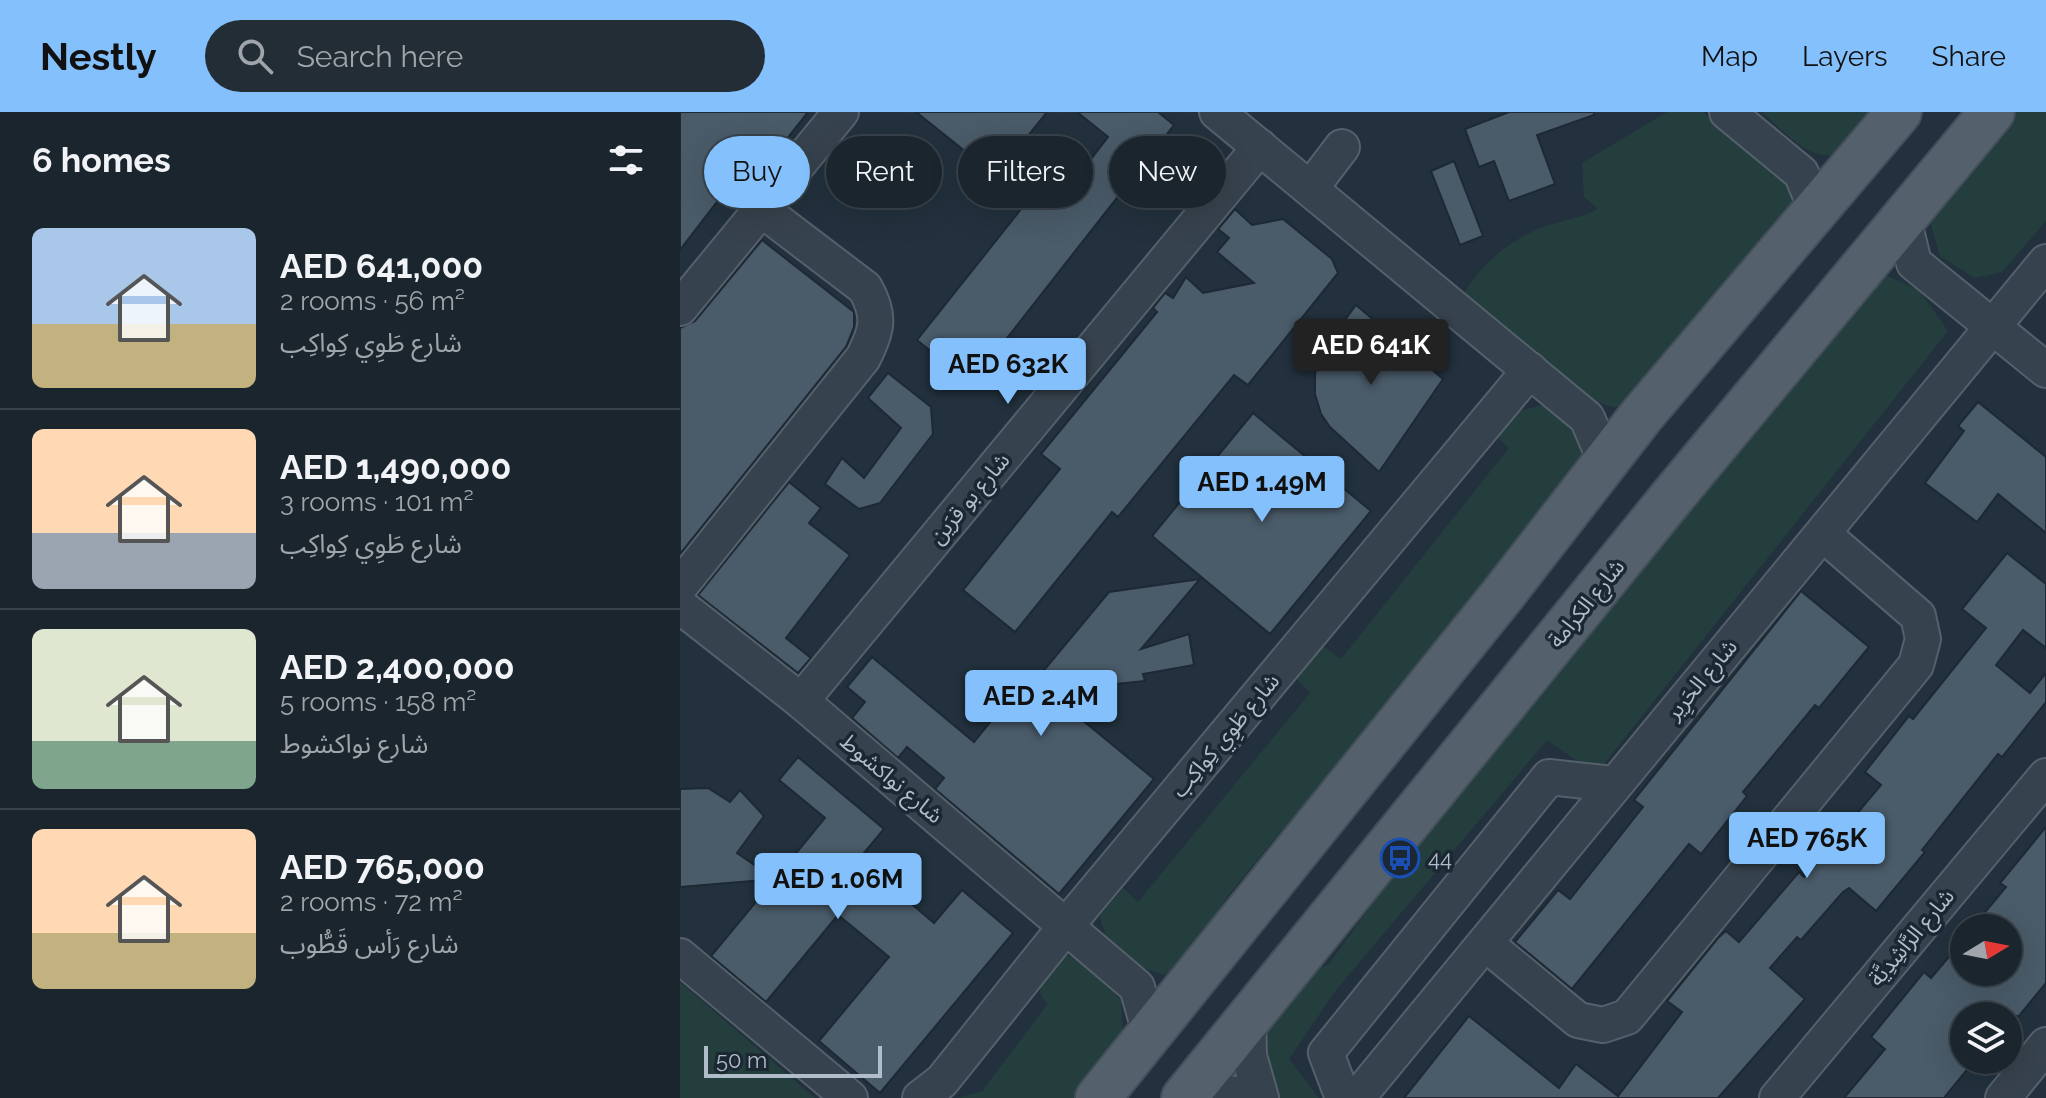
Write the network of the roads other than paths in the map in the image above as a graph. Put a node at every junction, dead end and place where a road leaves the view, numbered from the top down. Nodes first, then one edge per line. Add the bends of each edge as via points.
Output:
1 (841, 112) edge
2 (1217, 112) edge
3 (1899, 112) edge
4 (1992, 112) edge
5 (1732, 114) edge
6 (1260, 147) junction
7 (1342, 147) dead end
8 (1310, 189) junction
9 (1809, 192) junction
10 (761, 209) junction
11 (1909, 242) junction
12 (2046, 262) edge
13 (680, 308) edge
14 (1994, 328) junction
15 (1530, 370) junction
16 (2046, 370) edge
17 (1642, 415) junction
18 (1587, 418) junction
19 (1606, 462) junction
20 (1823, 534) junction
21 (680, 586) edge
22 (680, 606) edge
23 (801, 701) junction
24 (2046, 776) edge
25 (1613, 784) junction
26 (1066, 926) junction
27 (1486, 944) junction
28 (680, 956) edge
29 (1188, 986) junction
30 (1137, 987) junction
31 (1248, 1017) junction
32 (1150, 1033) junction
33 (2046, 1045) edge
34 (850, 1098) edge
35 (920, 1098) edge
36 (1098, 1098) edge
37 (1185, 1098) edge
38 (1253, 1098) edge
39 (1261, 1098) edge
40 (1343, 1098) edge
41 (1357, 1098) edge
42 (1777, 1098) edge
43 (2003, 1098) edge

1 - 10 street
2 - 6 street
3 - 9 main road via 1847,175
4 - 11 main road, شارع الكرامة
5 - 9 street
6 - 8 street
6 - 23 street, شارع بو قرَين
7 - 8 street
8 - 15 street
9 - 17 main road
10 - 13 street
10 - 21 street via 865,288 875,305 878,330 863,358
11 - 14 street
11 - 31 main road, شارع الكرامة via 1869,263
12 - 14 street, شارع الحَرِير
14 - 16 street
14 - 20 street, شارع الحَرِير
15 - 18 street
15 - 26 street, شارع طَوِي كِواكِب
17 - 18 street
17 - 19 main road
18 - 19 street
19 - 29 main road
20 - 25 street, شارع الحَرِير
20 - 27 street via 1918,616 1923,639 1916,665 1657,981 1627,1017 1603,1025 1578,1020
22 - 23 street, شارع نواكشوط
23 - 26 street, شارع نواكشوط
24 - 42 street, شارع الرَّاشِدِيَّة
25 - 27 street, شارع الحَرِير
25 - 40 street via 1549,777 1326,1053
26 - 30 street, شارع نواكشوط
26 - 35 street, شارع طَوِي كِواكِب via 942,1081
27 - 41 street, شارع الحَرِير
28 - 34 street
29 - 30 street
29 - 32 main road
30 - 32 street
31 - 37 main road, شارع الكرامة
31 - 39 street via 1249,1056
32 - 36 main road
33 - 43 street
37 - 38 street via 1225,1092

